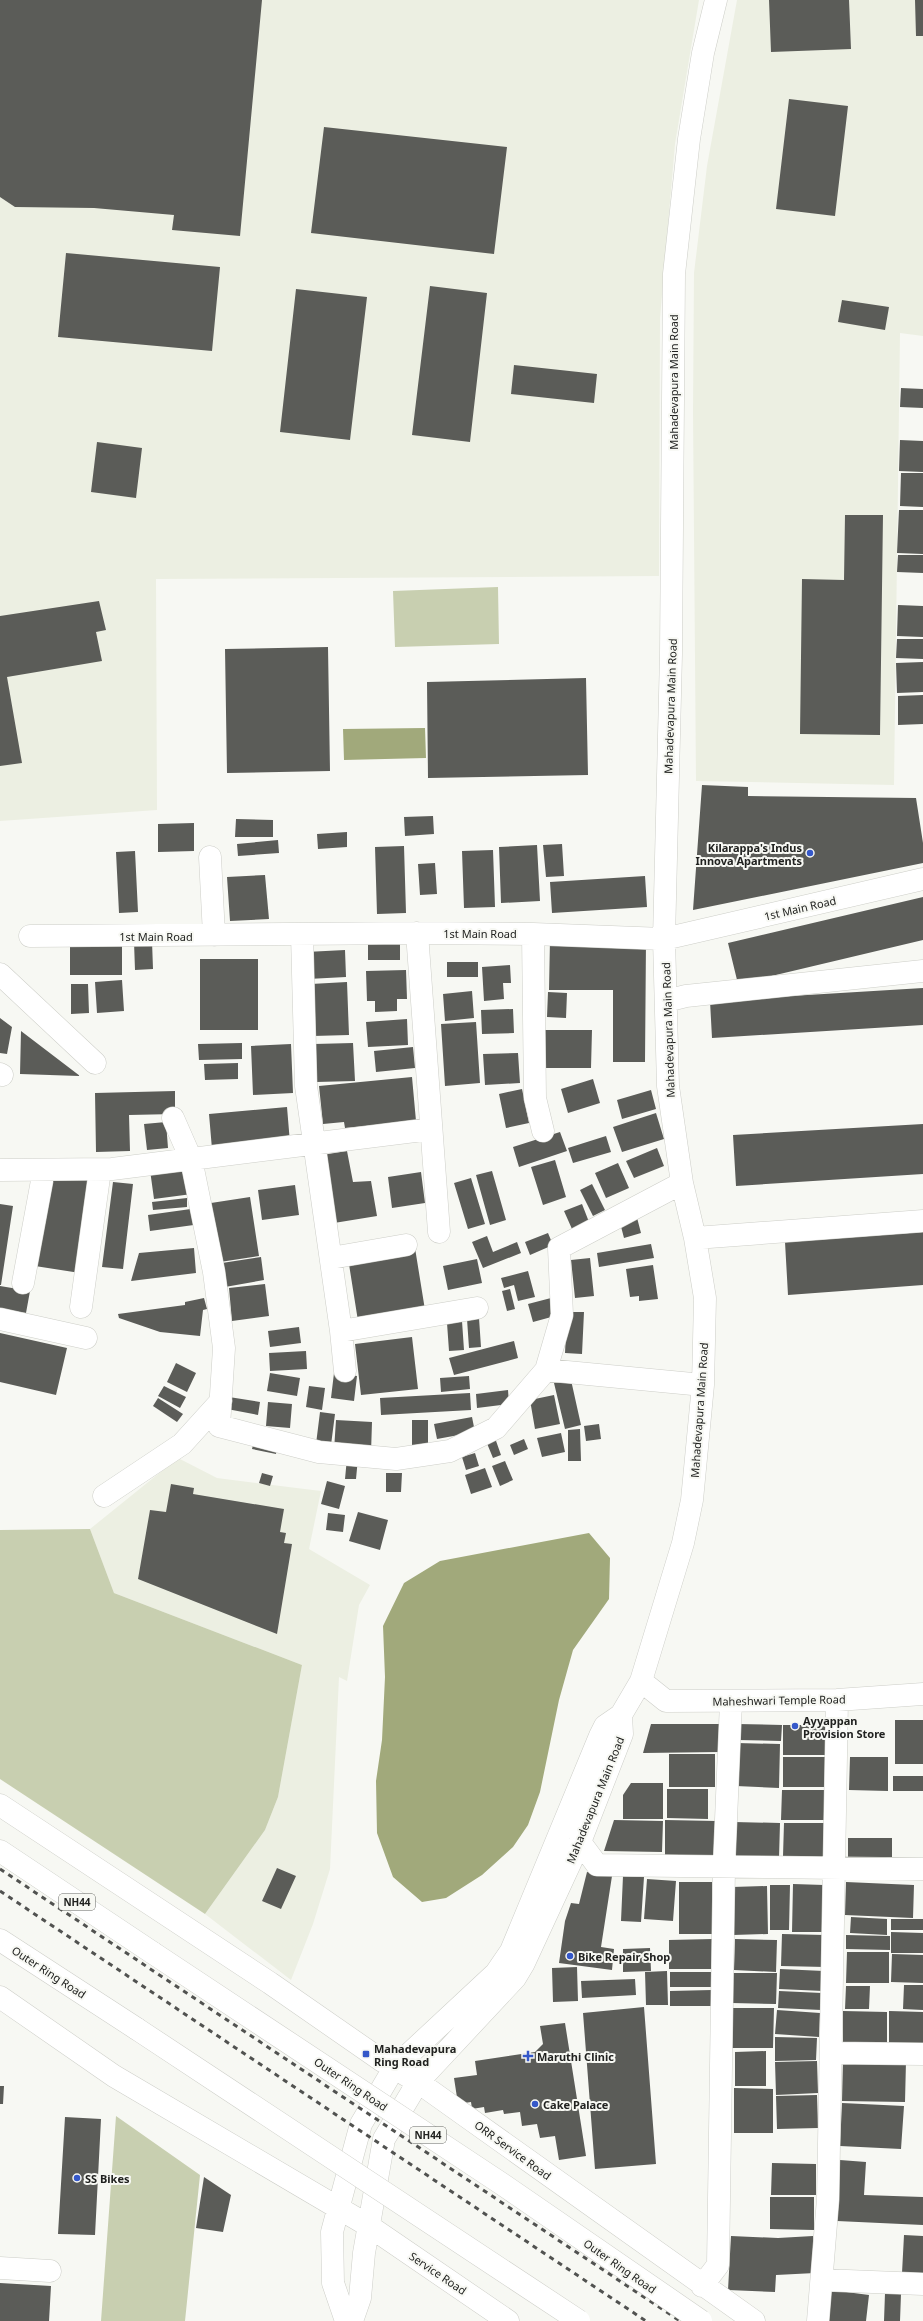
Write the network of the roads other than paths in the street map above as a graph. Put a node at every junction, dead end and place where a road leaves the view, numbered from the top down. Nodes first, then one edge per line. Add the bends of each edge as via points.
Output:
1 (716, 0) edge
2 (210, 856) dead end
3 (923, 879) edge
4 (417, 933) junction
5 (533, 934) junction
6 (214, 935) junction
7 (302, 935) junction
8 (30, 936) dead end
9 (664, 939) junction
10 (923, 971) edge
11 (0, 974) edge
12 (666, 1001) junction
13 (95, 1064) dead end
14 (173, 1118) dead end
15 (432, 1129) junction
16 (543, 1131) dead end
17 (314, 1143) junction
18 (191, 1159) junction
19 (0, 1170) edge
20 (44, 1170) junction
21 (100, 1170) junction
22 (682, 1183) junction
23 (923, 1221) edge
24 (439, 1232) dead end
25 (695, 1238) junction
26 (406, 1246) dead end
27 (331, 1258) junction
28 (23, 1283) dead end
29 (81, 1307) dead end
30 (477, 1308) dead end
31 (0, 1319) edge
32 (341, 1331) junction
33 (86, 1338) dead end
34 (546, 1370) junction
35 (345, 1371) dead end
36 (703, 1385) junction
37 (221, 1401) junction
38 (104, 1496) dead end
39 (641, 1681) junction
40 (923, 1694) edge
41 (837, 1700) junction
42 (731, 1702) junction
43 (621, 1715) junction
44 (0, 1804) edge
45 (580, 1842) junction
46 (0, 1852) edge
47 (724, 1867) junction
48 (836, 1868) junction
49 (923, 1869) edge
50 (0, 1940) edge
51 (0, 1997) edge
52 (832, 2053) junction
53 (923, 2054) edge
54 (394, 2068) junction
55 (418, 2082) junction
56 (338, 2207) junction
57 (368, 2226) junction
58 (0, 2268) edge
59 (50, 2271) dead end
60 (822, 2280) junction
61 (923, 2284) edge
62 (702, 2286) junction
63 (346, 2321) edge
64 (352, 2321) edge
65 (508, 2321) edge
66 (579, 2321) edge
67 (700, 2321) edge
68 (754, 2321) edge
69 (818, 2321) edge

1 - 9 main road, Mahadevapura Main Road via 703,53 688,139 674,274 672,654
2 - 6 main road
3 - 9 main road, 1st Main Road
4 - 5 main road, 1st Main Road
4 - 7 main road, 1st Main Road
4 - 15 main road
5 - 9 main road, 1st Main Road
5 - 16 main road via 535,1098
6 - 7 main road, 1st Main Road
6 - 8 main road, 1st Main Road
7 - 17 main road via 306,1086
9 - 12 main road, Mahadevapura Main Road
10 - 12 main road via 686,996
11 - 13 main road
12 - 22 main road, Mahadevapura Main Road via 668,1086
14 - 18 main road
15 - 17 main road
15 - 24 main road
17 - 18 main road
17 - 27 main road
18 - 21 main road
18 - 37 main road via 222,1326 224,1348
19 - 20 main road
20 - 21 main road
20 - 28 main road
21 - 29 main road
22 - 25 main road, Mahadevapura Main Road
22 - 34 main road via 559,1248 562,1315
23 - 25 main road
25 - 36 main road, Mahadevapura Main Road via 705,1298
26 - 27 main road
27 - 32 main road
30 - 32 main road
31 - 33 main road
32 - 35 main road
34 - 36 main road
34 - 37 main road via 496,1428 450,1452 396,1459 319,1452 219,1426
36 - 39 main road, Mahadevapura Main Road via 691,1507 683,1543
37 - 38 main road via 182,1444
39 - 42 main road, Maheshwari Temple Road via 666,1701
39 - 43 main road, Mahadevapura Main Road
40 - 41 main road, Maheshwari Temple Road
41 - 42 main road, Maheshwari Temple Road
41 - 48 main road
42 - 47 main road
43 - 45 main road, Mahadevapura Main Road via 622,1734
43 - 54 main road via 605,1726 600,1736 504,1963
44 - 54 main road, ORR Service Road
45 - 47 main road via 597,1865
45 - 55 main road, Mahadevapura Main Road via 515,1978
46 - 67 main road, Outer Ring Road / NH44, bridge via 495,2180
47 - 48 main road
47 - 62 main road via 718,2265
48 - 49 main road
48 - 52 main road
50 - 66 main road, Outer Ring Road, bridge
51 - 56 main road, Service Road via 114,2076
52 - 53 main road
52 - 60 main road via 828,2199
54 - 55 main road, ORR Service Road
54 - 56 main road via 361,2124
55 - 57 main road, Mahadevapura Main Road via 384,2139
55 - 62 main road, ORR Service Road
56 - 57 main road, Service Road
56 - 63 main road via 332,2232 333,2282
57 - 64 main road, Mahadevapura Main Road via 360,2298
57 - 65 main road, Service Road
58 - 59 main road
60 - 61 main road
60 - 69 main road
62 - 68 main road, ORR Service Road

